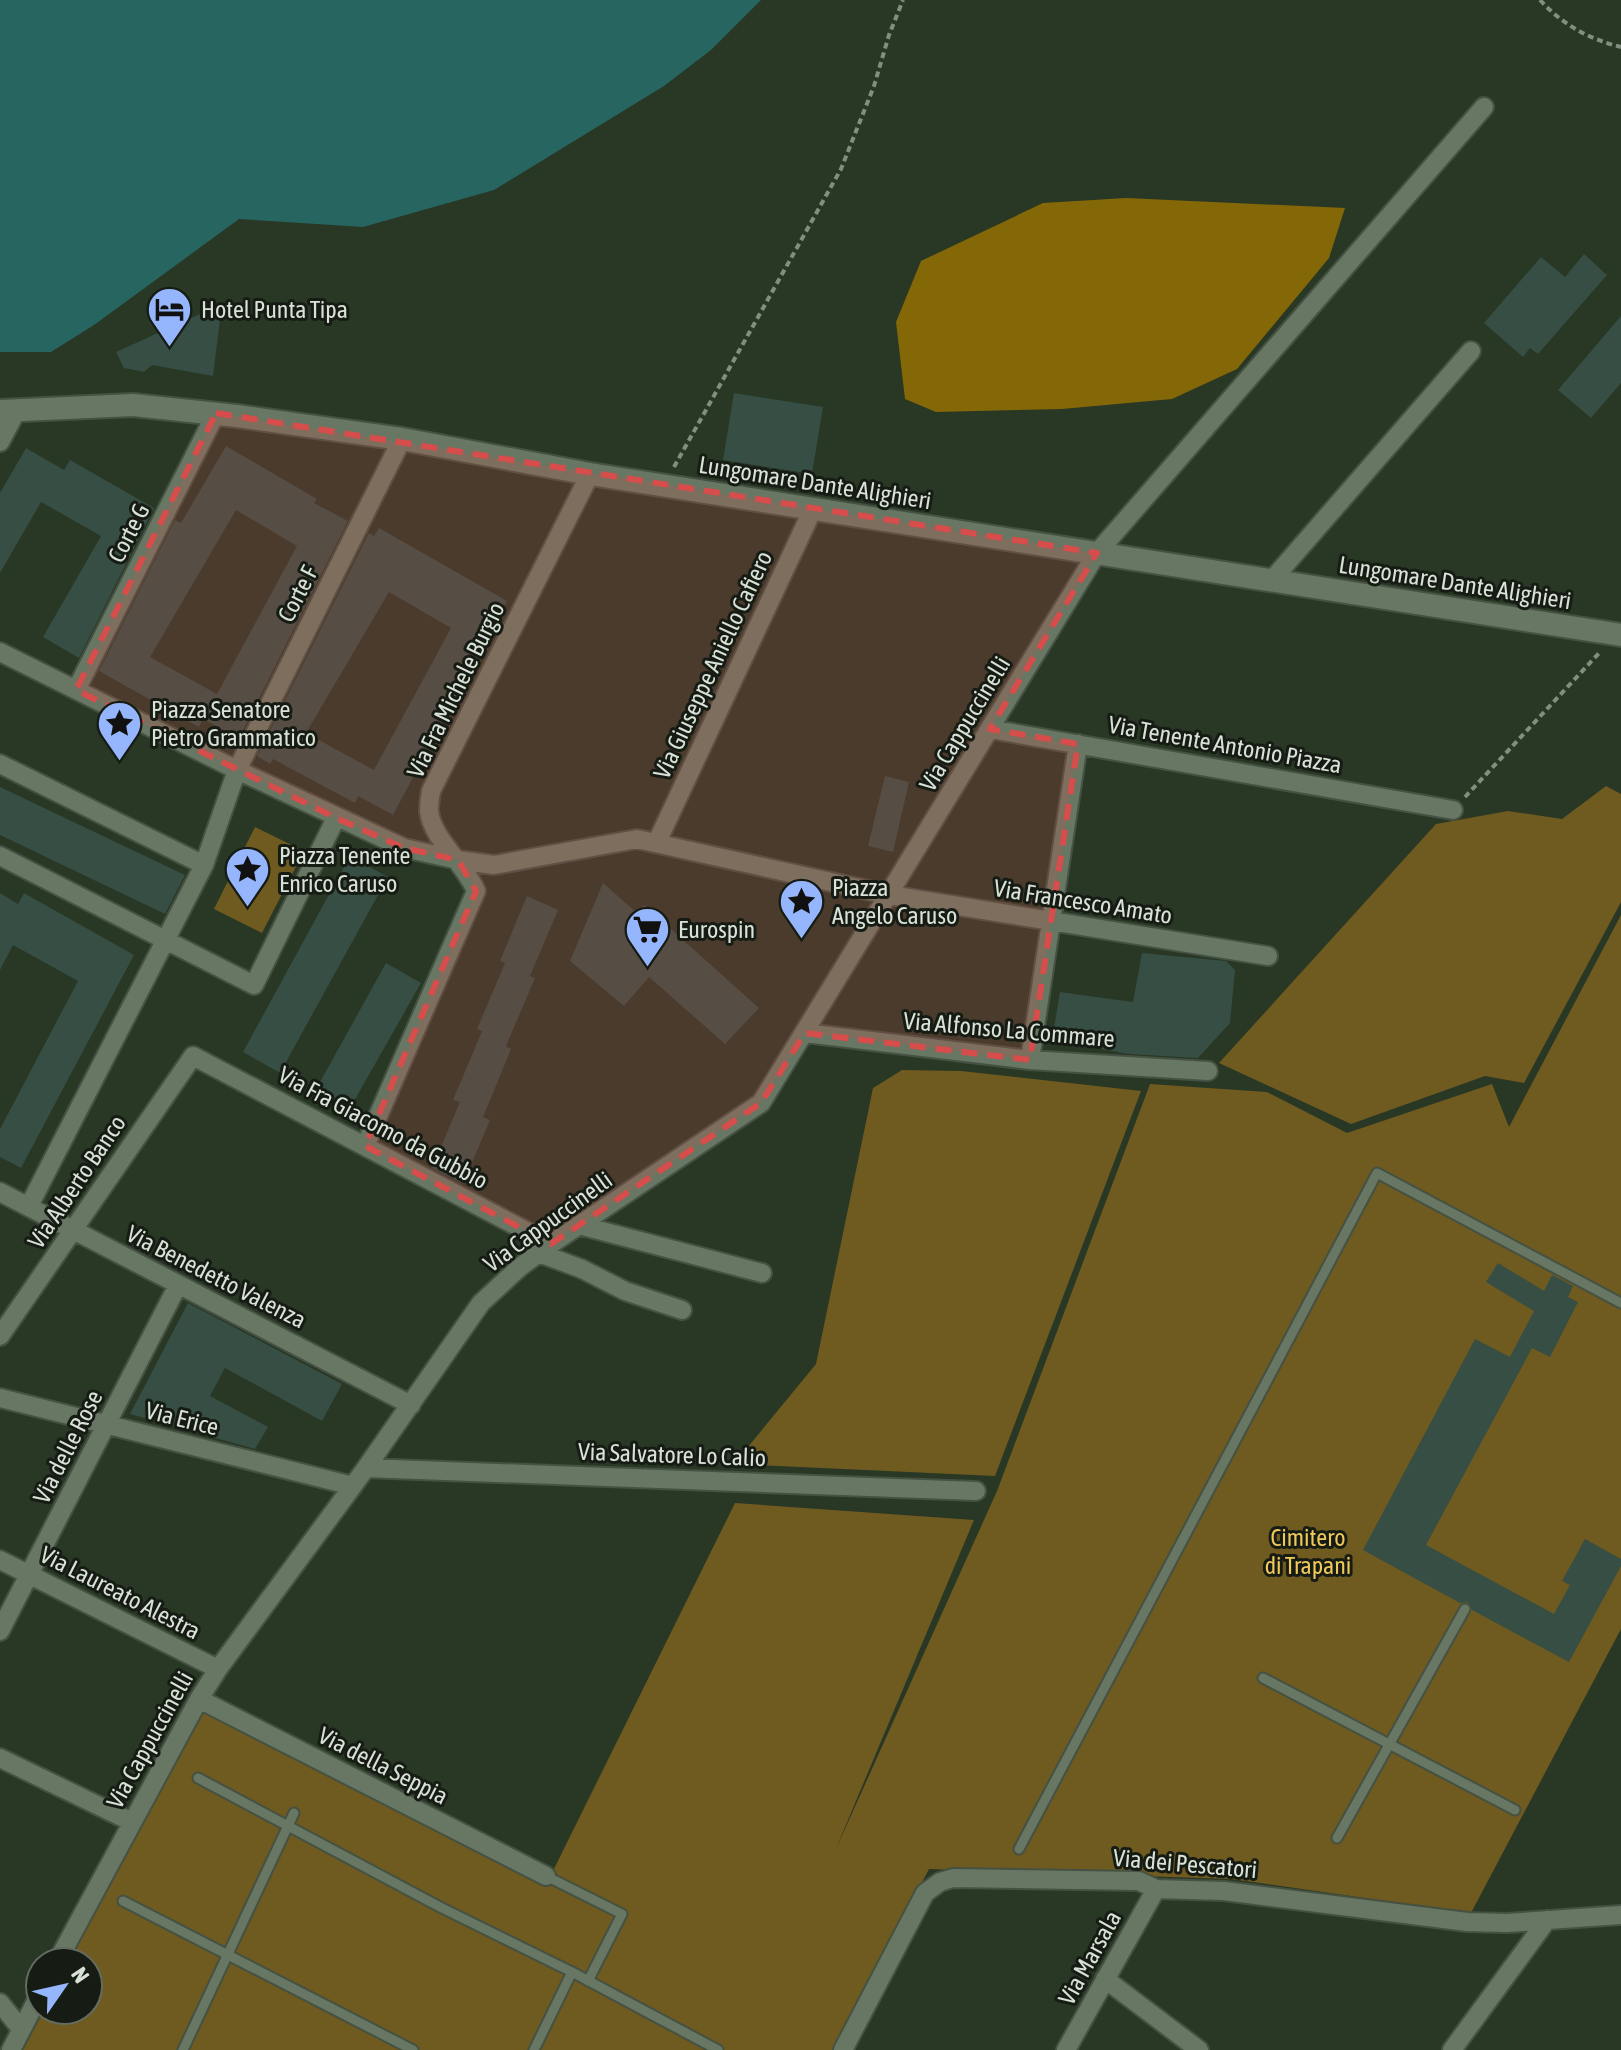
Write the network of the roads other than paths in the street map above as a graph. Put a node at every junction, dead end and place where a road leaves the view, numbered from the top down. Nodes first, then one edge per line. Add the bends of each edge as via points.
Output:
1 (1484, 107) dead end
2 (1471, 351) dead end
3 (8, 410) edge
4 (216, 413) junction
5 (402, 439) junction
6 (0, 442) edge
7 (590, 474) junction
8 (813, 509) junction
9 (1097, 553) junction
10 (1271, 581) junction
11 (1619, 635) edge
12 (0, 652) edge
13 (80, 682) junction
14 (990, 729) junction
15 (1078, 744) junction
16 (0, 764) edge
17 (237, 770) junction
18 (1453, 810) road end
19 (336, 818) junction
20 (657, 842) junction
21 (0, 856) edge
22 (458, 860) junction
23 (204, 865) junction
24 (890, 895) junction
25 (1051, 921) junction
26 (165, 939) junction
27 (1268, 956) dead end
28 (805, 1033) junction
29 (193, 1056) joint
30 (1030, 1060) junction
31 (1208, 1071) dead end
32 (365, 1146) junction
33 (0, 1192) edge
34 (29, 1206) junction
35 (579, 1225) junction
36 (72, 1231) junction
37 (545, 1249) junction
38 (762, 1273) dead end
39 (178, 1285) junction
40 (1621, 1303) edge
41 (682, 1310) dead end
42 (0, 1336) edge
43 (0, 1398) edge
44 (411, 1405) junction
45 (106, 1425) junction
46 (366, 1468) junction
47 (353, 1486) junction
48 (976, 1491) dead end
49 (0, 1560) edge
50 (29, 1575) junction
51 (1465, 1609) dead end
52 (0, 1631) edge
53 (218, 1669) junction
54 (1263, 1678) dead end
55 (199, 1699) junction
56 (1390, 1744) junction
57 (0, 1758) edge
58 (198, 1778) dead end
59 (1515, 1810) dead end
60 (294, 1813) dead end
61 (132, 1822) junction
62 (287, 1825) junction
63 (1337, 1838) dead end
64 (1019, 1849) dead end
65 (546, 1876) joint
66 (1156, 1889) junction
67 (123, 1901) dead end
68 (1621, 1915) edge
69 (1547, 1920) junction
70 (66, 1946) edge
71 (229, 1957) junction
72 (572, 1972) junction
73 (1105, 1979) junction
74 (588, 1981) junction
75 (0, 2003) edge
76 (24, 2023) edge
77 (21, 2029) junction
78 (11, 2050) edge
79 (183, 2050) edge
80 (413, 2050) edge
81 (534, 2050) edge
82 (718, 2050) edge
83 (843, 2050) edge
84 (1066, 2050) edge
85 (1199, 2050) edge
86 (1452, 2050) edge

1 - 9 street, Via Cappuccinelli
2 - 10 street
3 - 4 main road, Lungomare Dante Alighieri via 133,405
3 - 6 street
4 - 5 main road, Lungomare Dante Alighieri
4 - 13 street, Corte G
5 - 7 main road, Lungomare Dante Alighieri
5 - 17 street, Corte F
7 - 8 main road, Lungomare Dante Alighieri
7 - 22 street, Via Fra Michele Burgio via 431,791 429,813
8 - 9 main road, Lungomare Dante Alighieri
8 - 20 street, Via Giuseppe Aniello Cafiero
9 - 10 main road, Lungomare Dante Alighieri
9 - 14 street, Via Cappuccinelli
10 - 11 main road, Lungomare Dante Alighieri
12 - 13 street
13 - 17 street
14 - 15 street, Via Tenente Antonio Piazza
14 - 24 street, Via Cappuccinelli
15 - 18 street, Via Tenente Antonio Piazza
15 - 25 street
16 - 23 street
17 - 19 street
17 - 23 street, Corte F
19 - 22 street via 404,848
19 - 26 street via 254,985
20 - 22 street via 637,839 494,865
20 - 24 street, Via Francesco Amato
21 - 26 street
22 - 32 street, Via Fra Michele Burgio via 476,891
23 - 26 street, Corte F
24 - 25 street, Via Francesco Amato
24 - 28 street, Via Cappuccinelli
25 - 27 street, Via Francesco Amato
25 - 30 street
26 - 34 street, Corte F
28 - 30 street, Via Alfonso La Commare
28 - 35 street, Via Cappuccinelli via 761,1103
29 - 32 street, Via Fra Giacomo da Gubbio
29 - 36 street, Via Alberto Banco
30 - 31 street, Via Alfonso La Commare
32 - 37 street, Via Fra Giacomo da Gubbio
33 - 34 street, Via Benedetto Valenza
34 - 36 street, Via Benedetto Valenza
35 - 37 street, Via Cappuccinelli
35 - 38 street
36 - 39 street, Via Benedetto Valenza
36 - 42 street, Via Alberto Banco
37 - 41 street, Via Fra Giacomo da Gubbio via 625,1291
37 - 44 street, Via Cappuccinelli via 481,1303
39 - 44 street, Via Benedetto Valenza
39 - 45 street, Via delle Rose
40 - 64 lane via 1377,1173
43 - 45 street, Via Erice
44 - 46 street, Via Cappuccinelli
45 - 47 street, Via Erice
45 - 50 street, Via delle Rose
46 - 47 street, Via Cappuccinelli
46 - 48 street, Via Salvatore Lo Calio
47 - 53 street, Via Cappuccinelli
49 - 50 street, Via Laureato Alestra
50 - 52 street, Via delle Rose
50 - 53 street, Via Laureato Alestra
51 - 56 lane
53 - 55 street, Via Cappuccinelli
54 - 56 lane
55 - 61 street, Via Cappuccinelli
55 - 65 street, Via della Seppia
56 - 59 lane
56 - 63 lane
57 - 61 street
58 - 62 lane
60 - 62 lane
61 - 70 street, Via Cappuccinelli
62 - 71 lane
62 - 72 lane
65 - 74 lane via 622,1914
66 - 69 street, Via dei Pescatori via 1224,1891 1467,1922
66 - 73 street, Via Marsala
66 - 83 street, Via dei Pescatori via 1139,1881 940,1882 925,1893
67 - 71 lane
68 - 69 street, Via dei Pescatori
69 - 86 street
71 - 79 lane
71 - 80 lane
72 - 74 lane
72 - 81 lane
73 - 84 street, Via Marsala
73 - 85 street
74 - 82 lane
75 - 77 street
76 - 77 street
77 - 78 street

